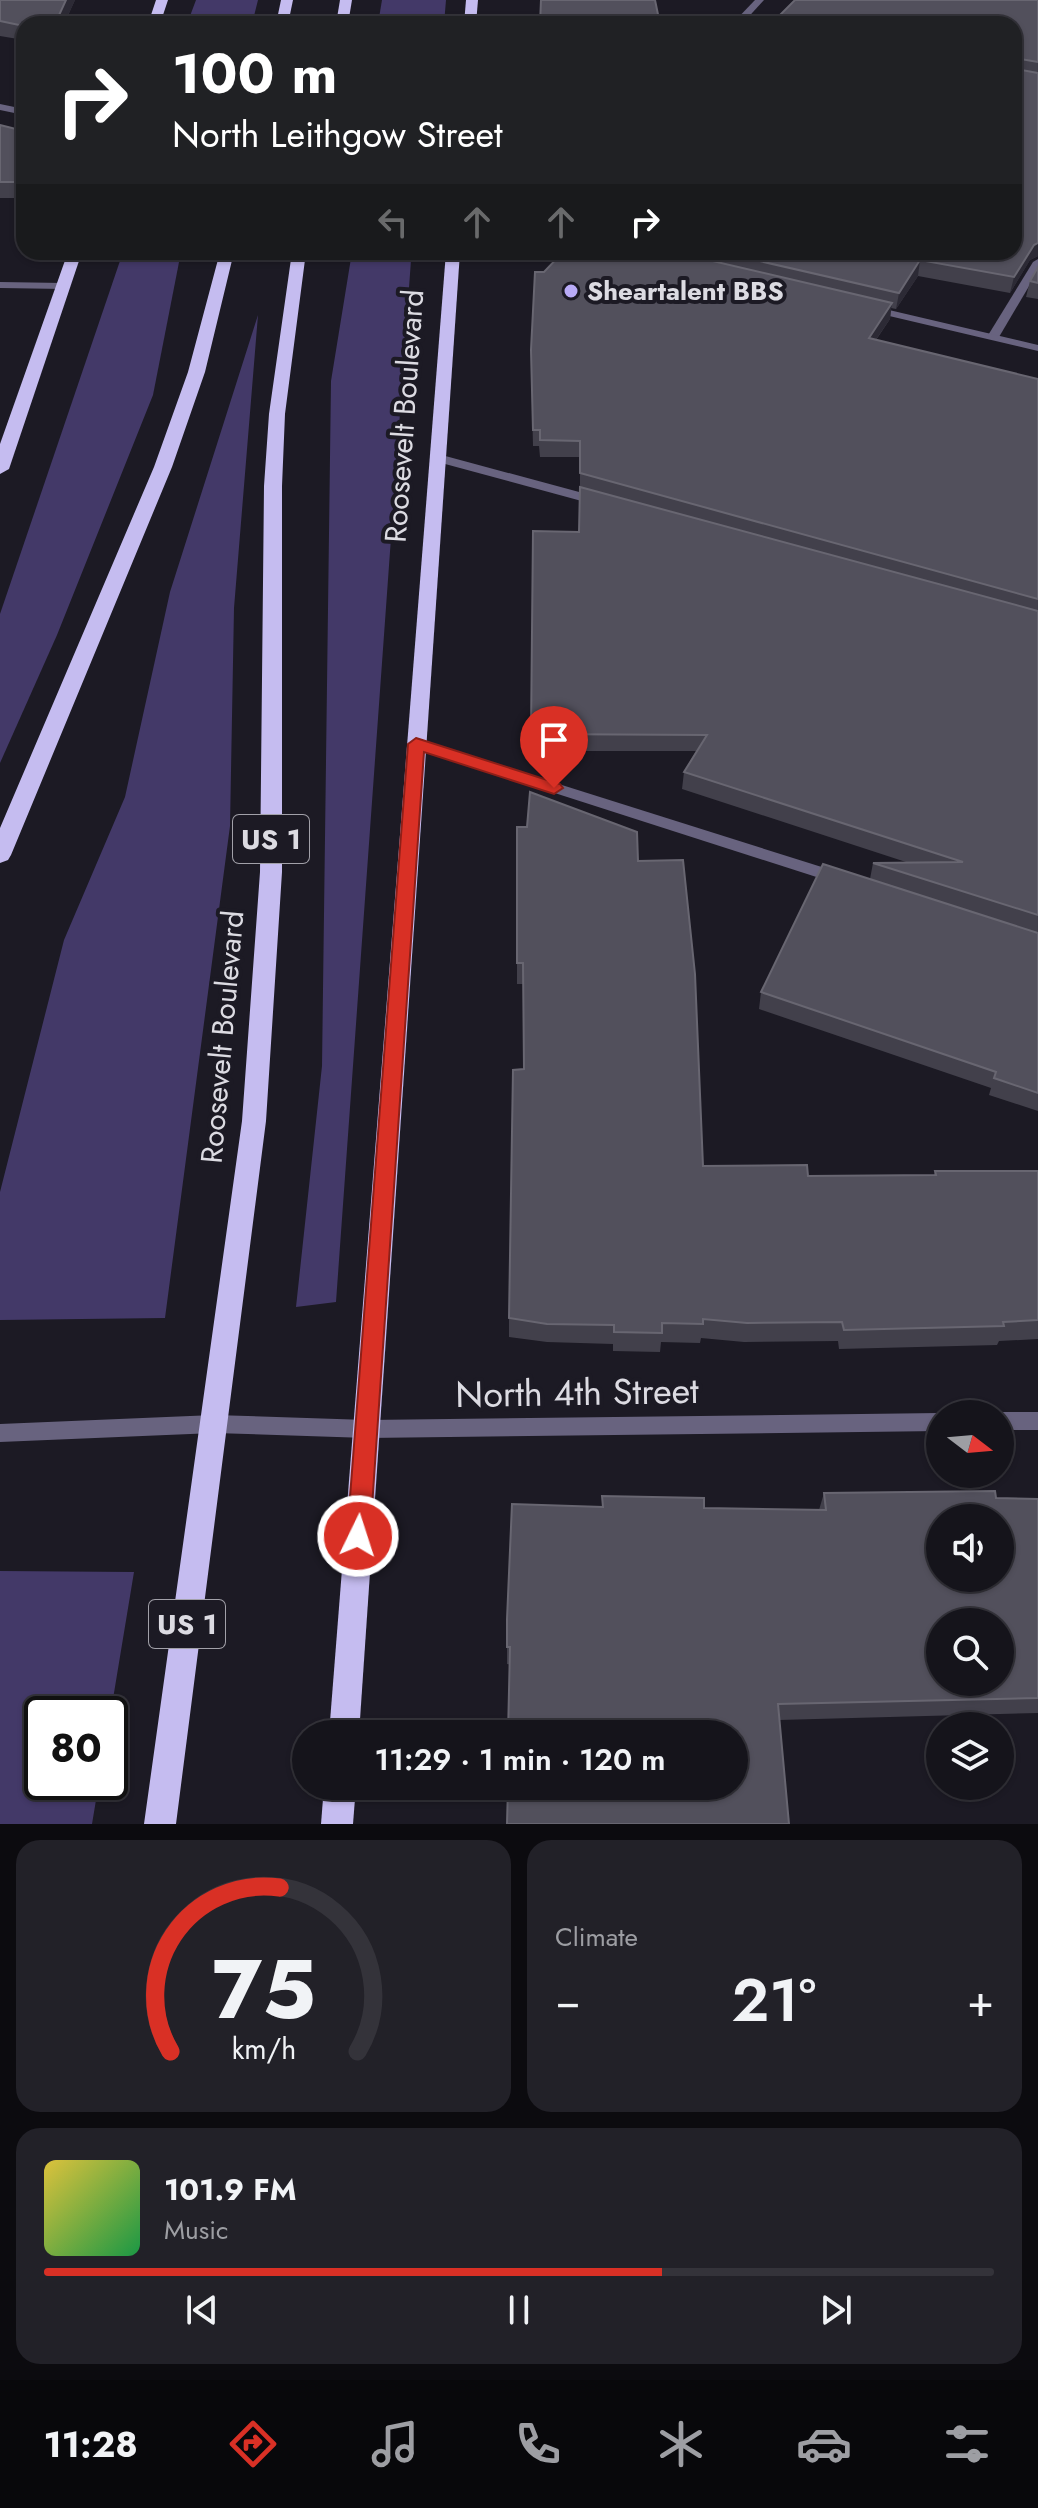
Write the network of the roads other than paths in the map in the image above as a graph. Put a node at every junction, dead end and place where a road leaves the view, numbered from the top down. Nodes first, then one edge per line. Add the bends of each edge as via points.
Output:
1 (760, 0) edge
2 (745, 16) edge
3 (72, 260) edge
4 (225, 260) edge
5 (298, 260) edge
6 (452, 260) edge
7 (1038, 262) edge
8 (0, 285) edge
9 (64, 286) junction
10 (855, 305) edge
11 (993, 337) junction
12 (1038, 348) edge
13 (438, 458) junction
14 (0, 469) edge
15 (615, 507) edge
16 (416, 744) junction
17 (0, 855) edge
18 (857, 884) edge
19 (1014, 1421) edge
20 (1038, 1421) edge
21 (926, 1422) edge
22 (214, 1424) junction
23 (367, 1429) junction
24 (0, 1433) edge
25 (345, 1720) edge
26 (339, 1800) edge
27 (160, 1824) edge
28 (337, 1824) edge

1 - 2 street
3 - 9 highway
4 - 17 highway via 205,342 160,474
5 - 22 highway, Roosevelt Boulevard / US 1 via 283,350 274,472 265,991 254,1121
6 - 13 highway, Roosevelt Boulevard
7 - 11 street
8 - 9 street
9 - 14 highway
10 - 11 street
11 - 12 street
13 - 15 street
13 - 16 highway, Roosevelt Boulevard
16 - 18 street
16 - 23 highway, Roosevelt Boulevard
19 - 20 street
21 - 23 street, North 4th Street
22 - 23 street, North 4th Street
22 - 24 street, North 4th Street
22 - 27 highway, Roosevelt Boulevard / US 1
23 - 25 highway, Roosevelt Boulevard
26 - 28 highway

